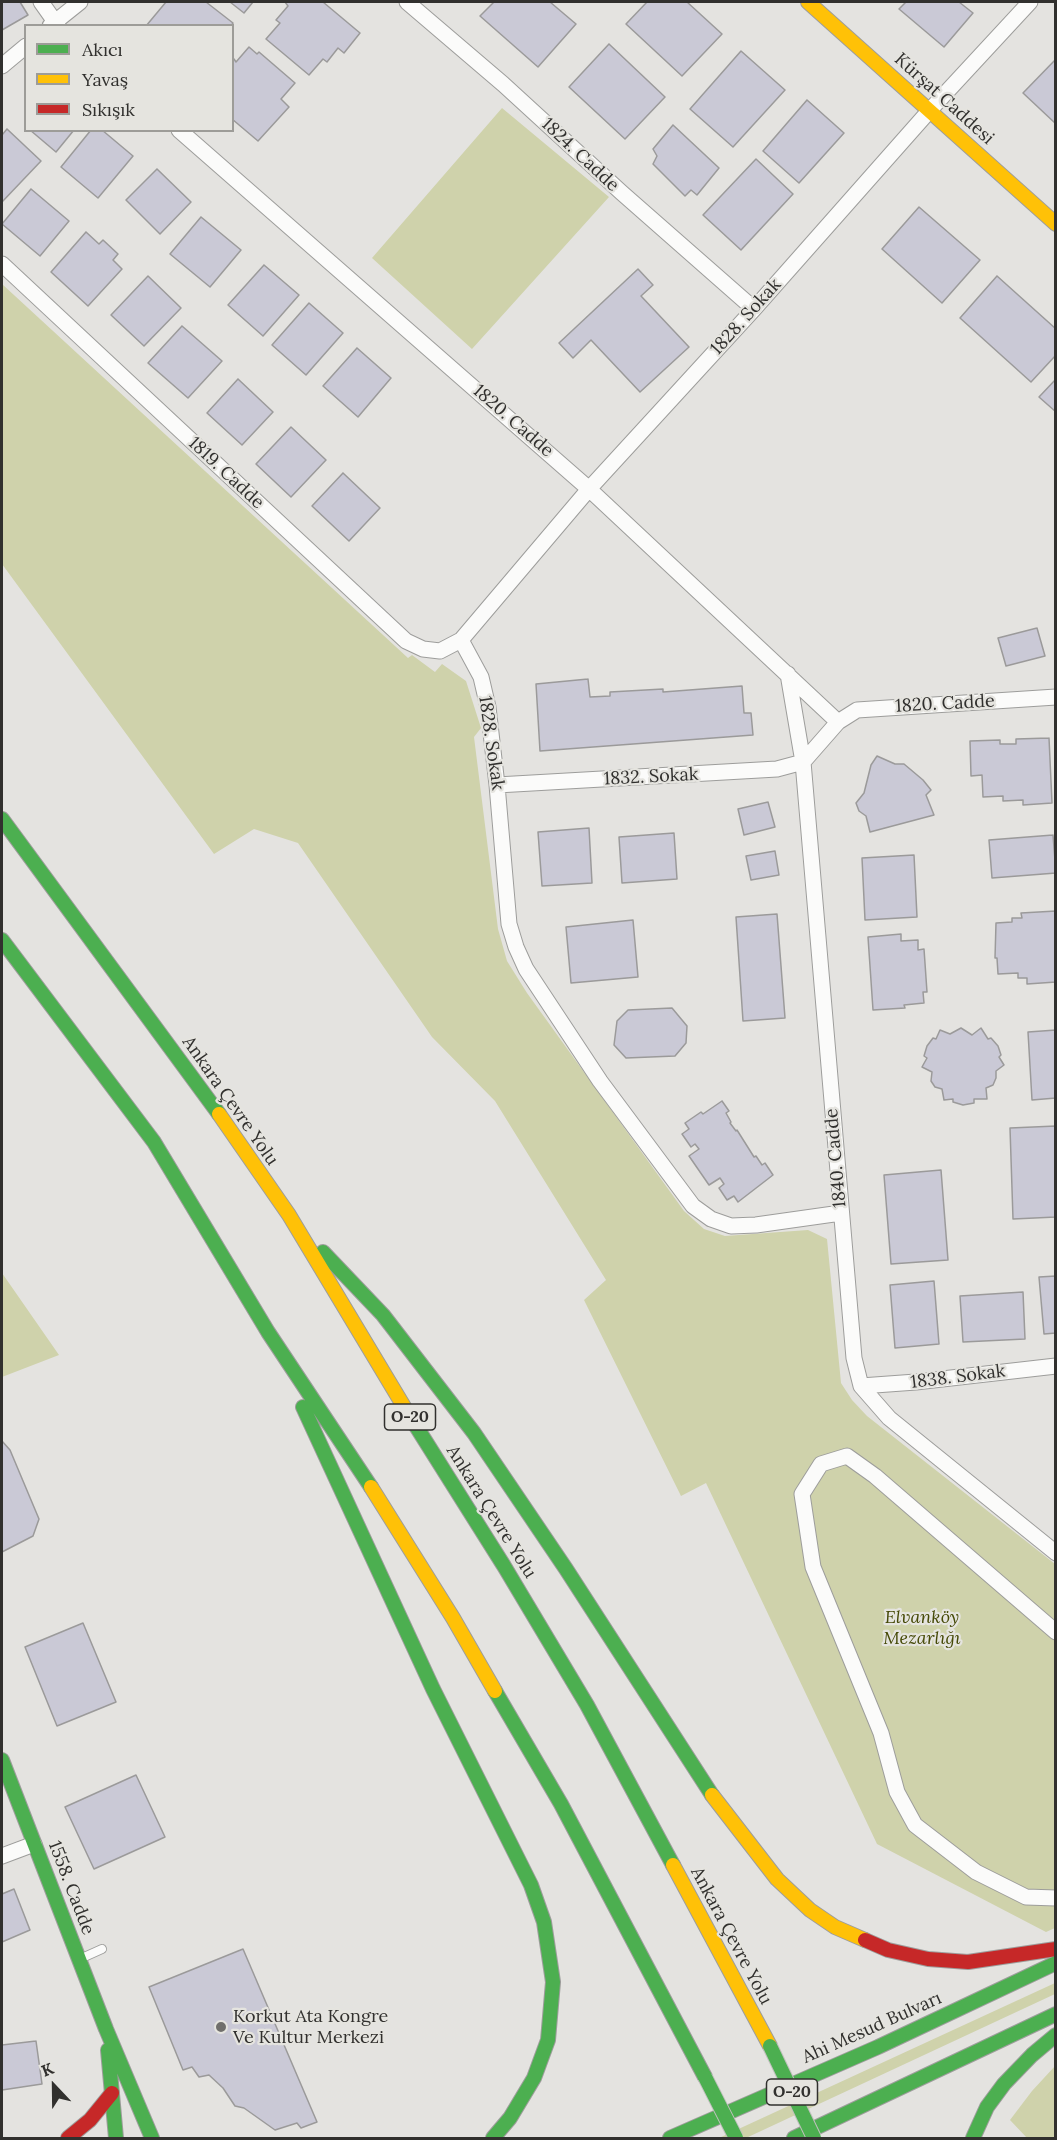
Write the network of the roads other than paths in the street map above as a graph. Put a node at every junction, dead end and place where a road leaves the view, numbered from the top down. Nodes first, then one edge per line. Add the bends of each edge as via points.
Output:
1 (41, 2) edge
2 (80, 2) edge
3 (407, 2) edge
4 (808, 2) edge
5 (1030, 2) edge
6 (54, 24) edge
7 (24, 48) edge
8 (2, 66) edge
9 (930, 110) junction
10 (181, 132) edge
11 (1056, 224) edge
12 (2, 264) edge
13 (754, 309) junction
14 (589, 489) junction
15 (461, 640) junction
16 (788, 674) junction
17 (1056, 697) edge
18 (838, 722) junction
19 (803, 762) junction
20 (497, 785) junction
21 (2, 819) edge
22 (2, 940) edge
23 (841, 1213) junction
24 (289, 1215) junction
25 (268, 1332) junction
26 (1056, 1365) edge
27 (861, 1386) junction
28 (1056, 1553) edge
29 (1056, 1632) edge
30 (2, 1760) edge
31 (34, 1844) junction
32 (2, 1856) edge
33 (1056, 1898) edge
34 (102, 1949) dead end
35 (1056, 1949) edge
36 (79, 1959) junction
37 (1056, 1963) edge
38 (1056, 2014) edge
39 (106, 2029) junction
40 (1056, 2035) edge
41 (112, 2093) junction
42 (68, 2139) edge
43 (116, 2139) edge
44 (152, 2139) edge
45 (493, 2139) edge
46 (670, 2139) edge
47 (736, 2139) edge
48 (794, 2139) edge
49 (814, 2139) edge
50 (973, 2139) edge

1 - 6 street
2 - 6 street
3 - 13 street, 1824. Cadde
4 - 9 main road, Kürşat Caddesi
5 - 9 street, 1828. Sokak
7 - 8 street
9 - 11 main road, Kürşat Caddesi
9 - 13 street, 1828. Sokak
10 - 14 street, 1820. Cadde
12 - 15 street, 1819. Cadde via 406,641 440,651
13 - 14 street, 1828. Sokak
14 - 15 street, 1828. Sokak
14 - 16 street, 1820. Cadde
15 - 20 street, 1828. Sokak via 481,676
16 - 18 street, 1820. Cadde
16 - 19 street, 1840. Cadde
17 - 18 street, 1820. Cadde via 857,710
18 - 19 street, 1820. Cadde
19 - 20 street, 1832. Sokak via 753,772
19 - 23 street, 1840. Cadde
20 - 23 street, 1828. Sokak via 509,924 526,969 600,1081 693,1206 711,1219 731,1226
21 - 24 main road, Ankara Çevre Yolu / O-20
22 - 25 main road via 154,1142
23 - 27 street, 1840. Cadde via 854,1358
24 - 35 main road via 383,1315 474,1433 717,1802 777,1879 835,1928 888,1950 927,1959 968,1962
24 - 49 main road, Ankara Çevre Yolu / O-20, bridge via 587,1705 770,2046
25 - 45 main road via 433,1689 531,1885 544,1922 554,1982 548,2040 534,2078
25 - 47 main road, bridge via 459,1629 561,1804
26 - 27 street, 1838. Sokak
27 - 28 street, 1840. Cadde via 889,1418
29 - 33 street via 847,1456 821,1464 802,1494 813,1567 881,1733 897,1792 915,1825 976,1872 1026,1897
30 - 31 main road, 1558. Cadde
31 - 32 street
31 - 36 main road, 1558. Cadde
34 - 36 lane
36 - 39 main road, 1558. Cadde
37 - 46 main road, Ahi Mesud Bulvarı
38 - 48 main road
39 - 41 main road
39 - 44 main road
40 - 50 main road via 1004,2084 987,2107
41 - 42 main road
41 - 43 main road

